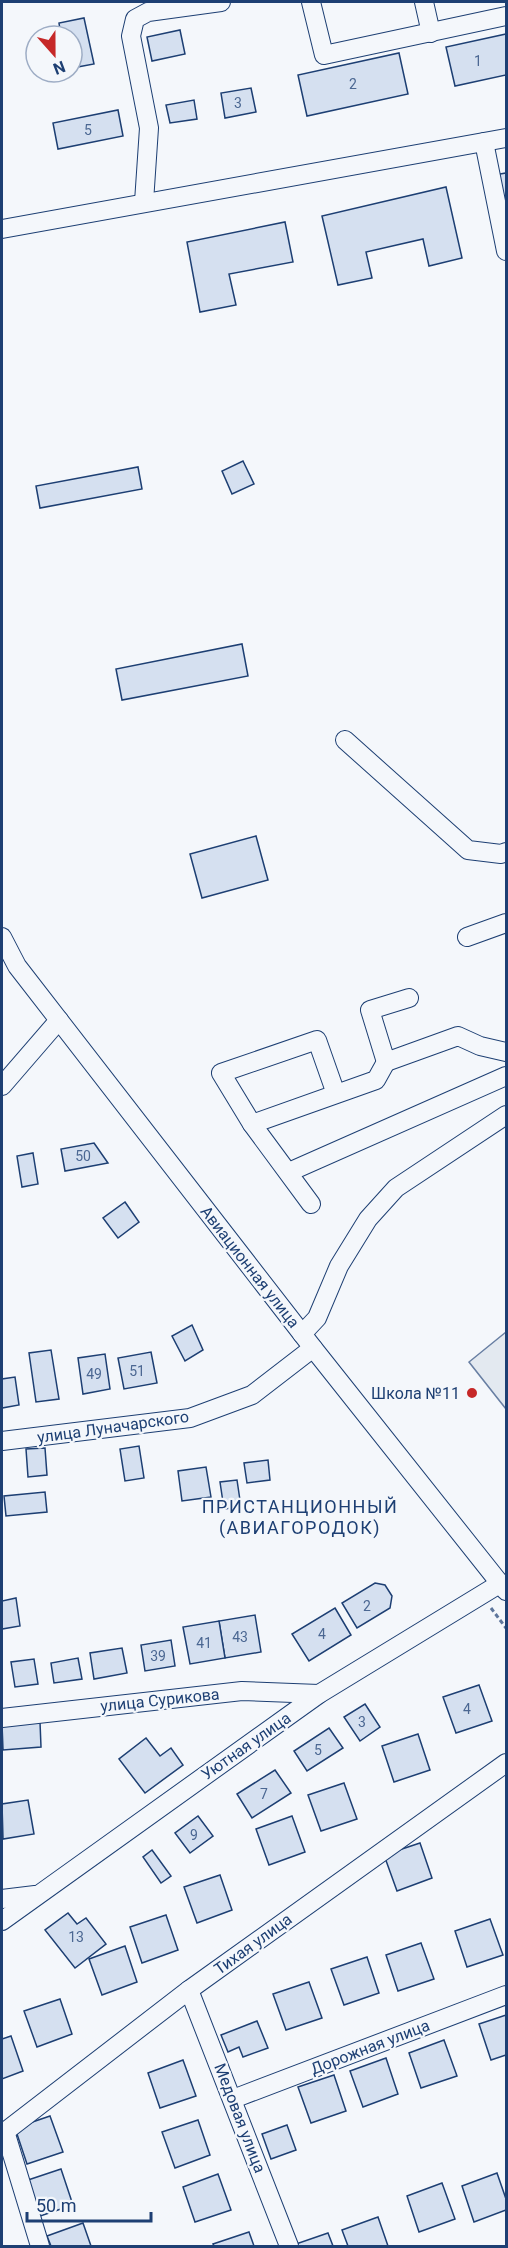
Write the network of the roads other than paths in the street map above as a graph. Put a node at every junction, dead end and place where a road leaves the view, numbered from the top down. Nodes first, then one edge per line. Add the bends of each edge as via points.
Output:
1 (221, 2) edge
2 (312, 2) edge
3 (424, 2) edge
4 (507, 16) edge
5 (431, 33) junction
6 (507, 138) edge
7 (484, 142) junction
8 (144, 202) junction
9 (2, 229) edge
10 (507, 251) edge
11 (345, 740) dead end
12 (507, 852) edge
13 (507, 923) edge
14 (2, 937) edge
15 (467, 937) dead end
16 (409, 998) dead end
17 (59, 1020) junction
18 (507, 1053) edge
19 (386, 1062) junction
20 (507, 1076) edge
21 (2, 1086) edge
22 (336, 1094) junction
23 (507, 1114) edge
24 (252, 1124) junction
25 (289, 1172) junction
26 (311, 1204) dead end
27 (308, 1341) junction
28 (2, 1441) edge
29 (504, 1587) edge
30 (319, 1694) junction
31 (2, 1718) edge
32 (507, 1763) edge
33 (36, 1895) junction
34 (2, 1899) edge
35 (2, 1922) edge
36 (189, 1990) junction
37 (507, 1995) edge
38 (233, 2099) junction
39 (3, 2133) edge
40 (40, 2247) edge
41 (289, 2247) edge

1 - 8 street via 148,12 135,19 131,36 149,128
2 - 5 street via 324,54
3 - 5 street
4 - 5 street
6 - 7 street
7 - 8 street
7 - 10 street
8 - 9 street
11 - 12 street via 468,850
13 - 15 street
14 - 17 street, Авиационная улица via 17,966
16 - 19 street via 370,1010
17 - 21 street
17 - 27 street, Авиационная улица
18 - 19 street via 458,1036
19 - 22 street via 376,1080
20 - 25 street
22 - 24 street
22 - 24 street via 317,1040 221,1073
23 - 27 street, улица Луначарского via 396,1188 368,1219 339,1266
24 - 25 street
25 - 26 street
27 - 28 street, улица Луначарского via 252,1395 190,1418
27 - 29 street, Авиационная улица
29 - 30 street, Уютная улица via 481,1596
30 - 31 street, улица Сурикова via 242,1691
30 - 33 street, Уютная улица
32 - 36 street, Тихая улица
33 - 34 street
33 - 35 street, Уютная улица
36 - 38 street, Медовая улица
36 - 39 street, Тихая улица
37 - 38 street, Дорожная улица
38 - 41 street, Медовая улица
39 - 40 street

